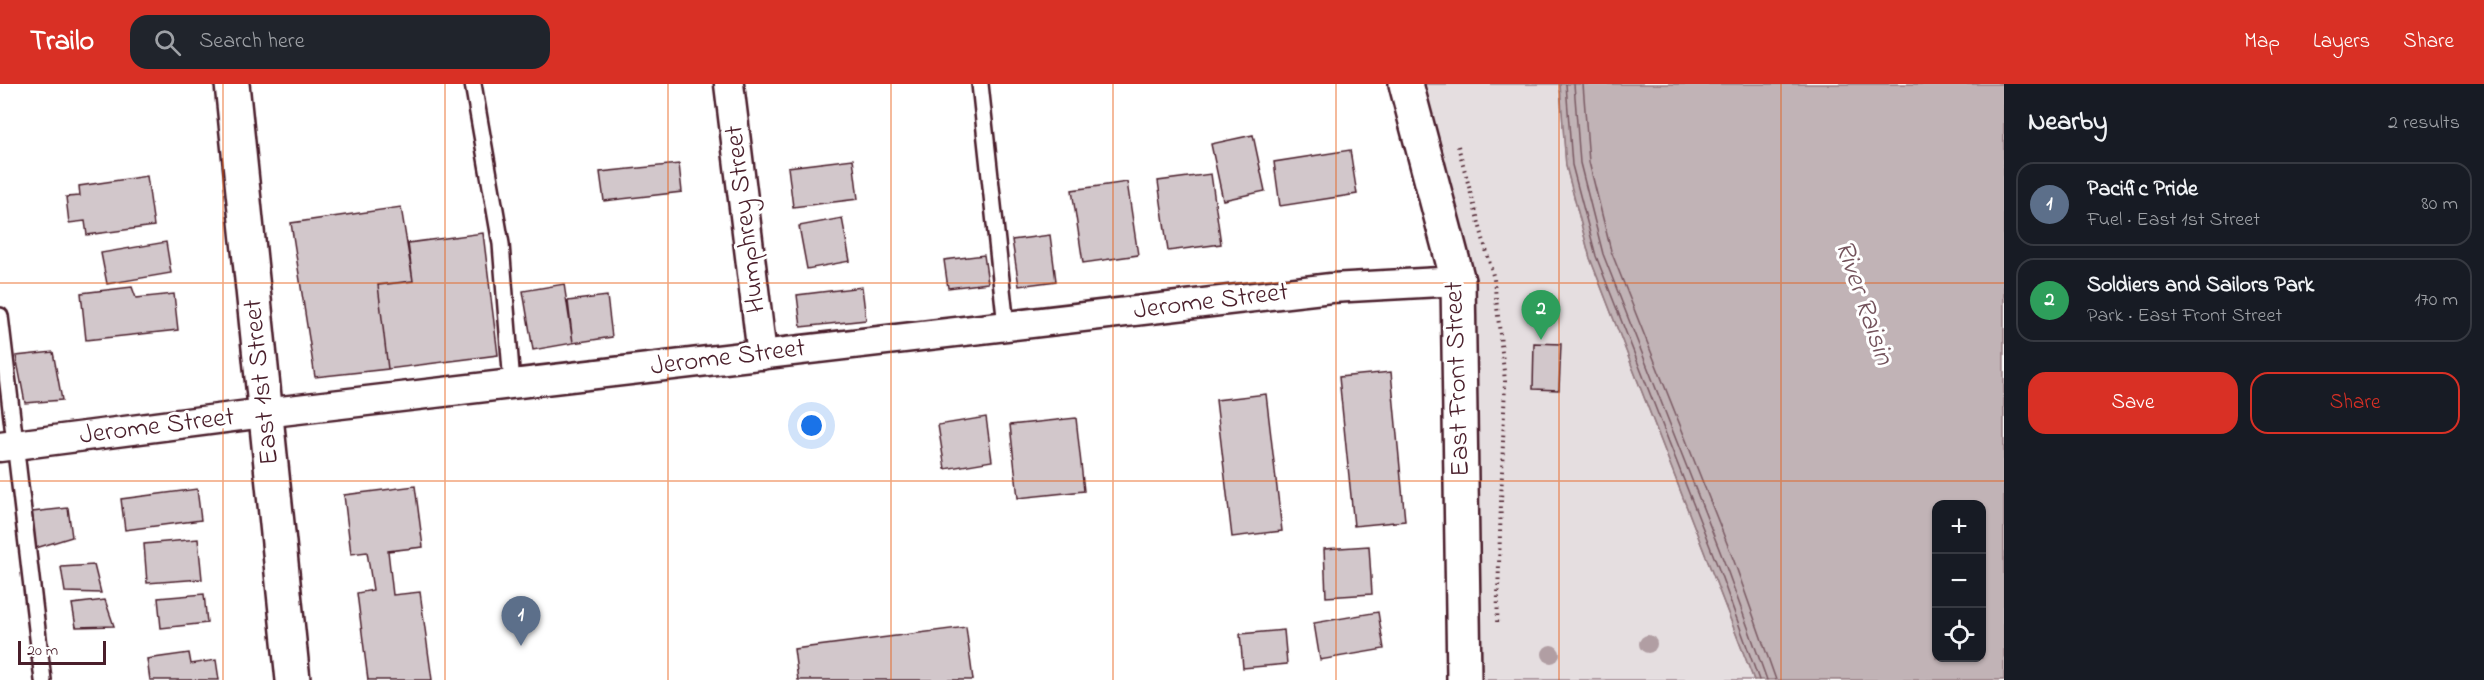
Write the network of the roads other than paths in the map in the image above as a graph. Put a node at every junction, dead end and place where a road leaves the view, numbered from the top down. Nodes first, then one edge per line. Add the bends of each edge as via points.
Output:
1 (232, 84) edge
2 (473, 84) edge
3 (729, 84) edge
4 (980, 84) edge
5 (1406, 84) edge
6 (1458, 281) junction
7 (0, 316) edge
8 (1006, 326) junction
9 (762, 355) junction
10 (512, 384) junction
11 (264, 413) junction
12 (7, 446) edge
13 (43, 680) edge
14 (293, 680) edge
15 (1464, 680) edge

1 - 11 street, East 1st Street
2 - 10 lane via 501,244
3 - 9 street, Humphrey Street
4 - 8 lane
5 - 6 street, East Front Street
6 - 8 street, Jerome Street via 1331,288
6 - 15 street, East Front Street
7 - 12 lane
8 - 9 street, Jerome Street
9 - 10 street, Jerome Street
10 - 11 street, Jerome Street
11 - 12 street, Jerome Street
11 - 14 street, East 1st Street
12 - 13 lane

